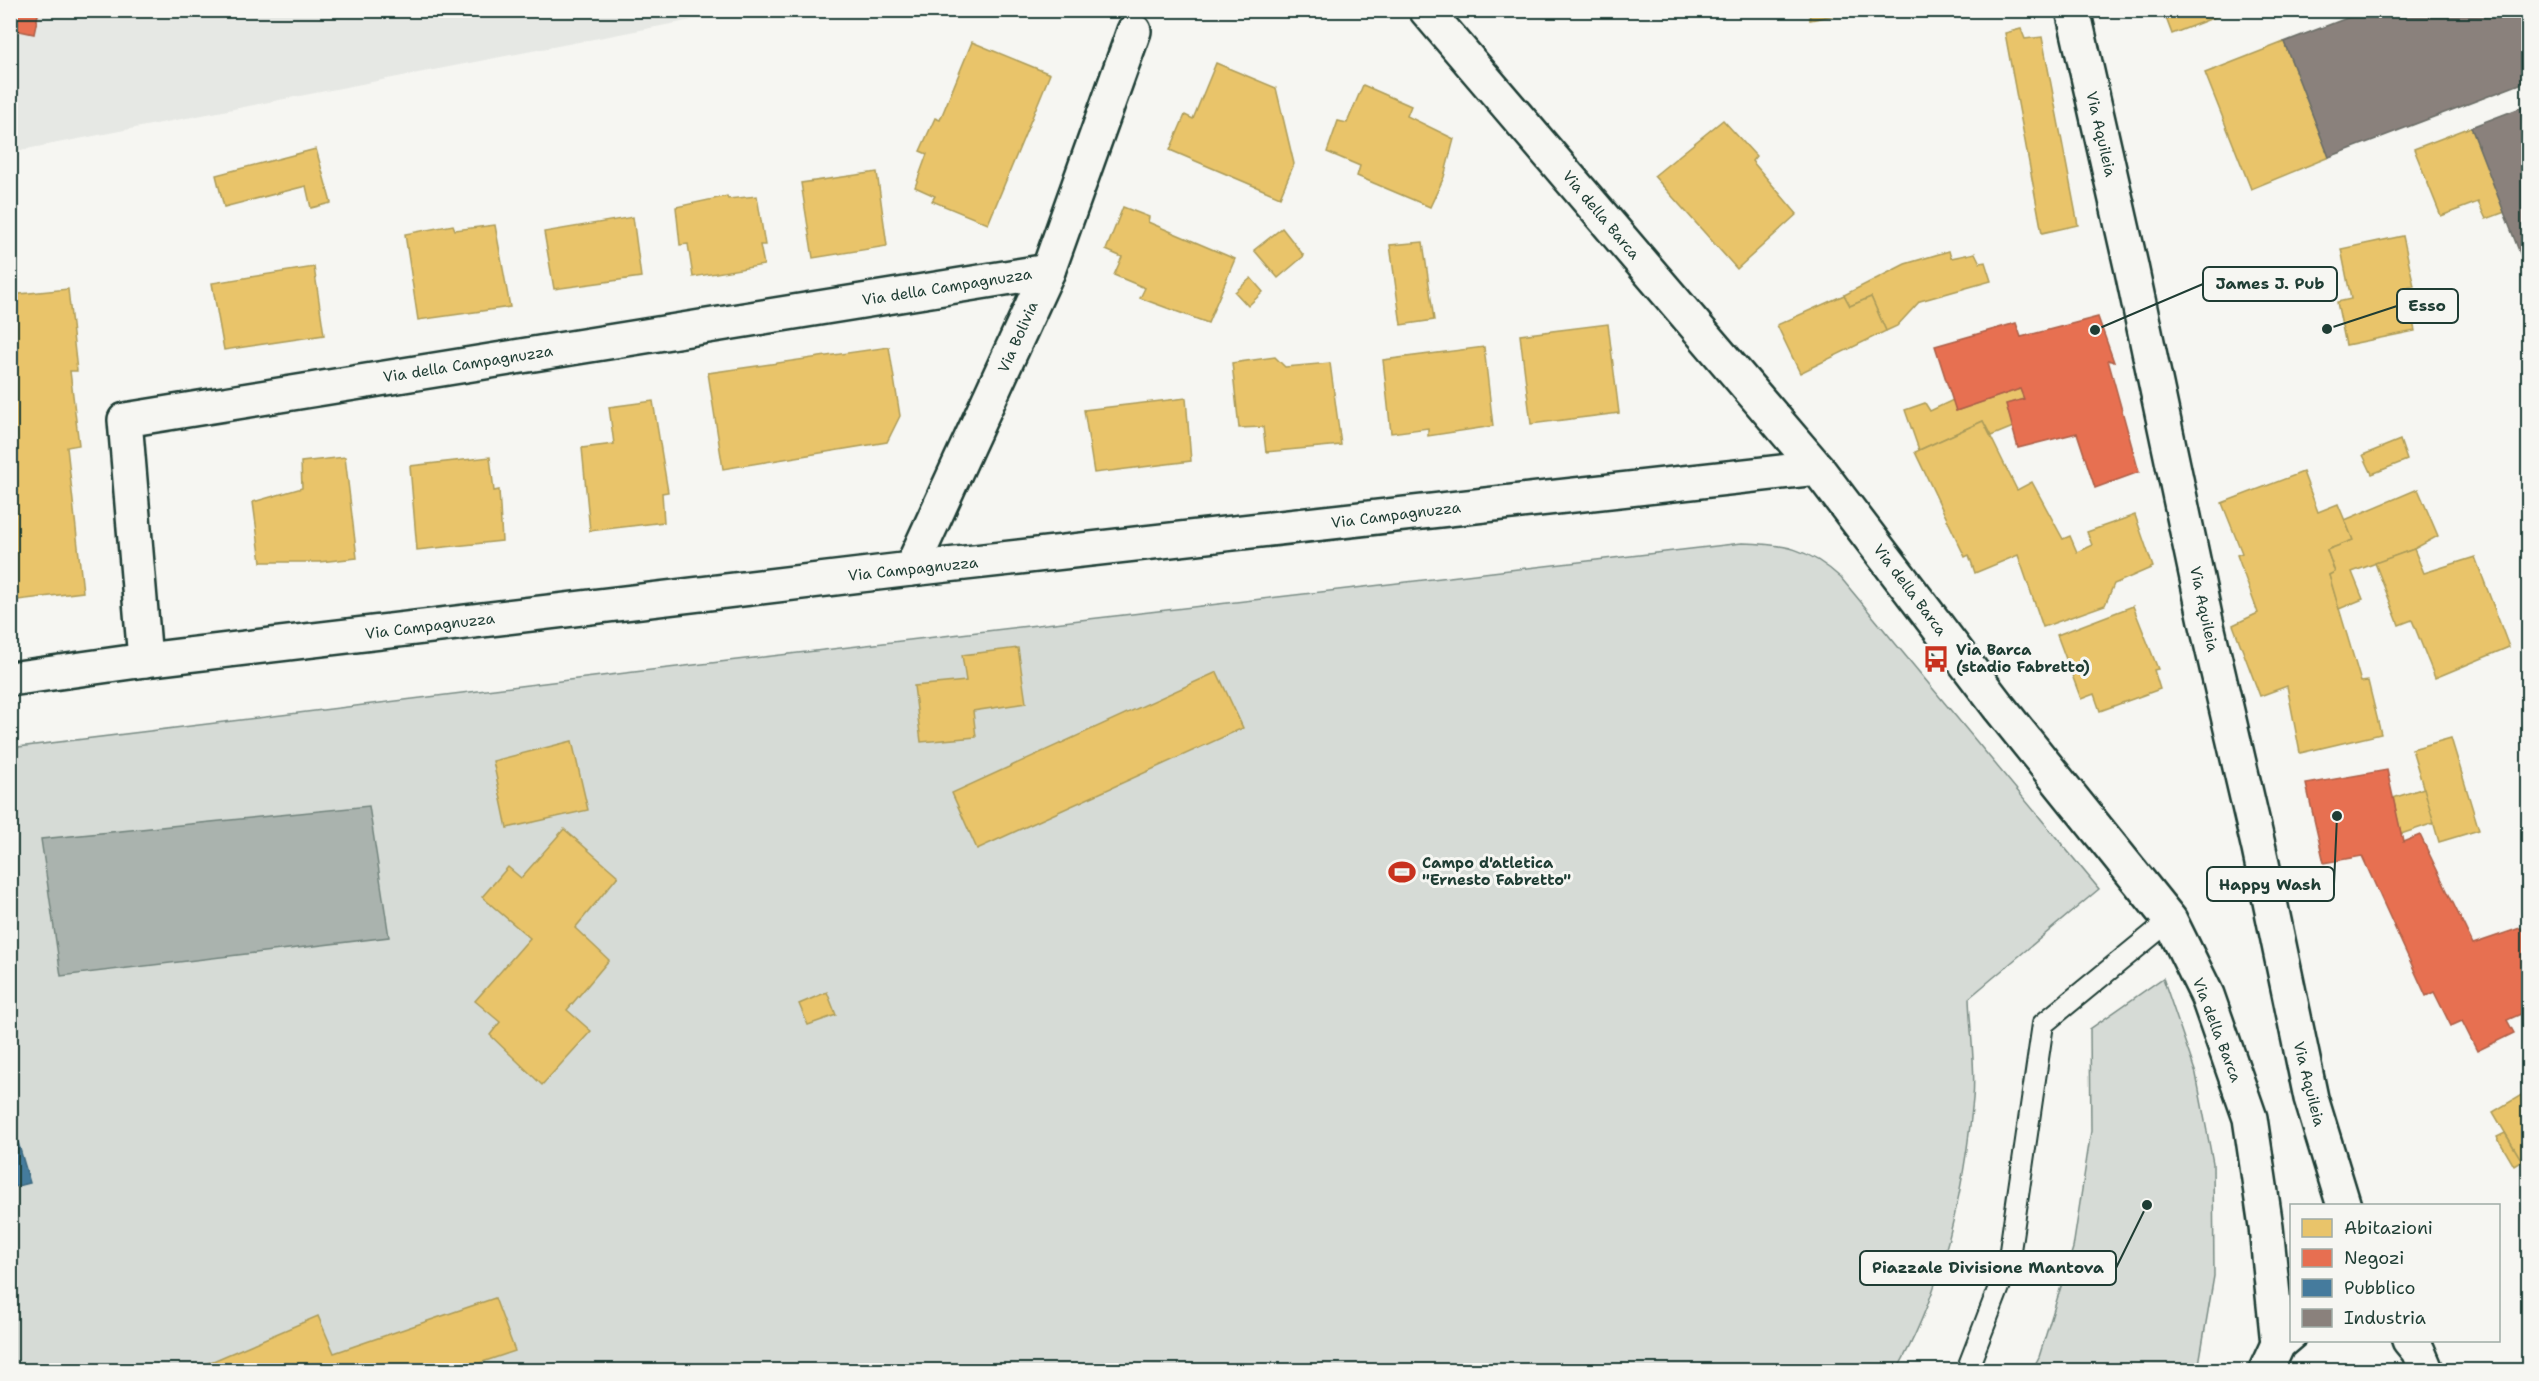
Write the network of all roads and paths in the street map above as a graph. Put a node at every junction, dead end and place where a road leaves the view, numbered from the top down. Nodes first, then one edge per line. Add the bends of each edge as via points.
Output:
1 (1426, 10) edge
2 (2073, 10) edge
3 (1134, 31) dead end
4 (1048, 271) junction
5 (1817, 468) junction
6 (911, 569) junction
7 (145, 660) junction
8 (10, 679) edge
9 (2170, 920) junction
10 (2343, 1204) edge
11 (2410, 1342) edge
12 (2278, 1349) edge
13 (1967, 1371) edge
14 (2426, 1371) edge

1 - 5 street, Via della Barca
2 - 10 street, Via Aquileia via 2311,1098
3 - 4 street, Via Bolivia
4 - 6 street, Via Bolivia
4 - 7 street, Via della Campagnuzza via 125,420
5 - 6 street, Via Campagnuzza
5 - 9 street, Via della Barca via 1998,705
6 - 7 street, Via Campagnuzza
7 - 8 street, Via Campagnuzza
9 - 12 street, Via della Barca via 2207,995 2250,1118
9 - 13 lane via 2043,1024 2008,1264
11 - 14 street

